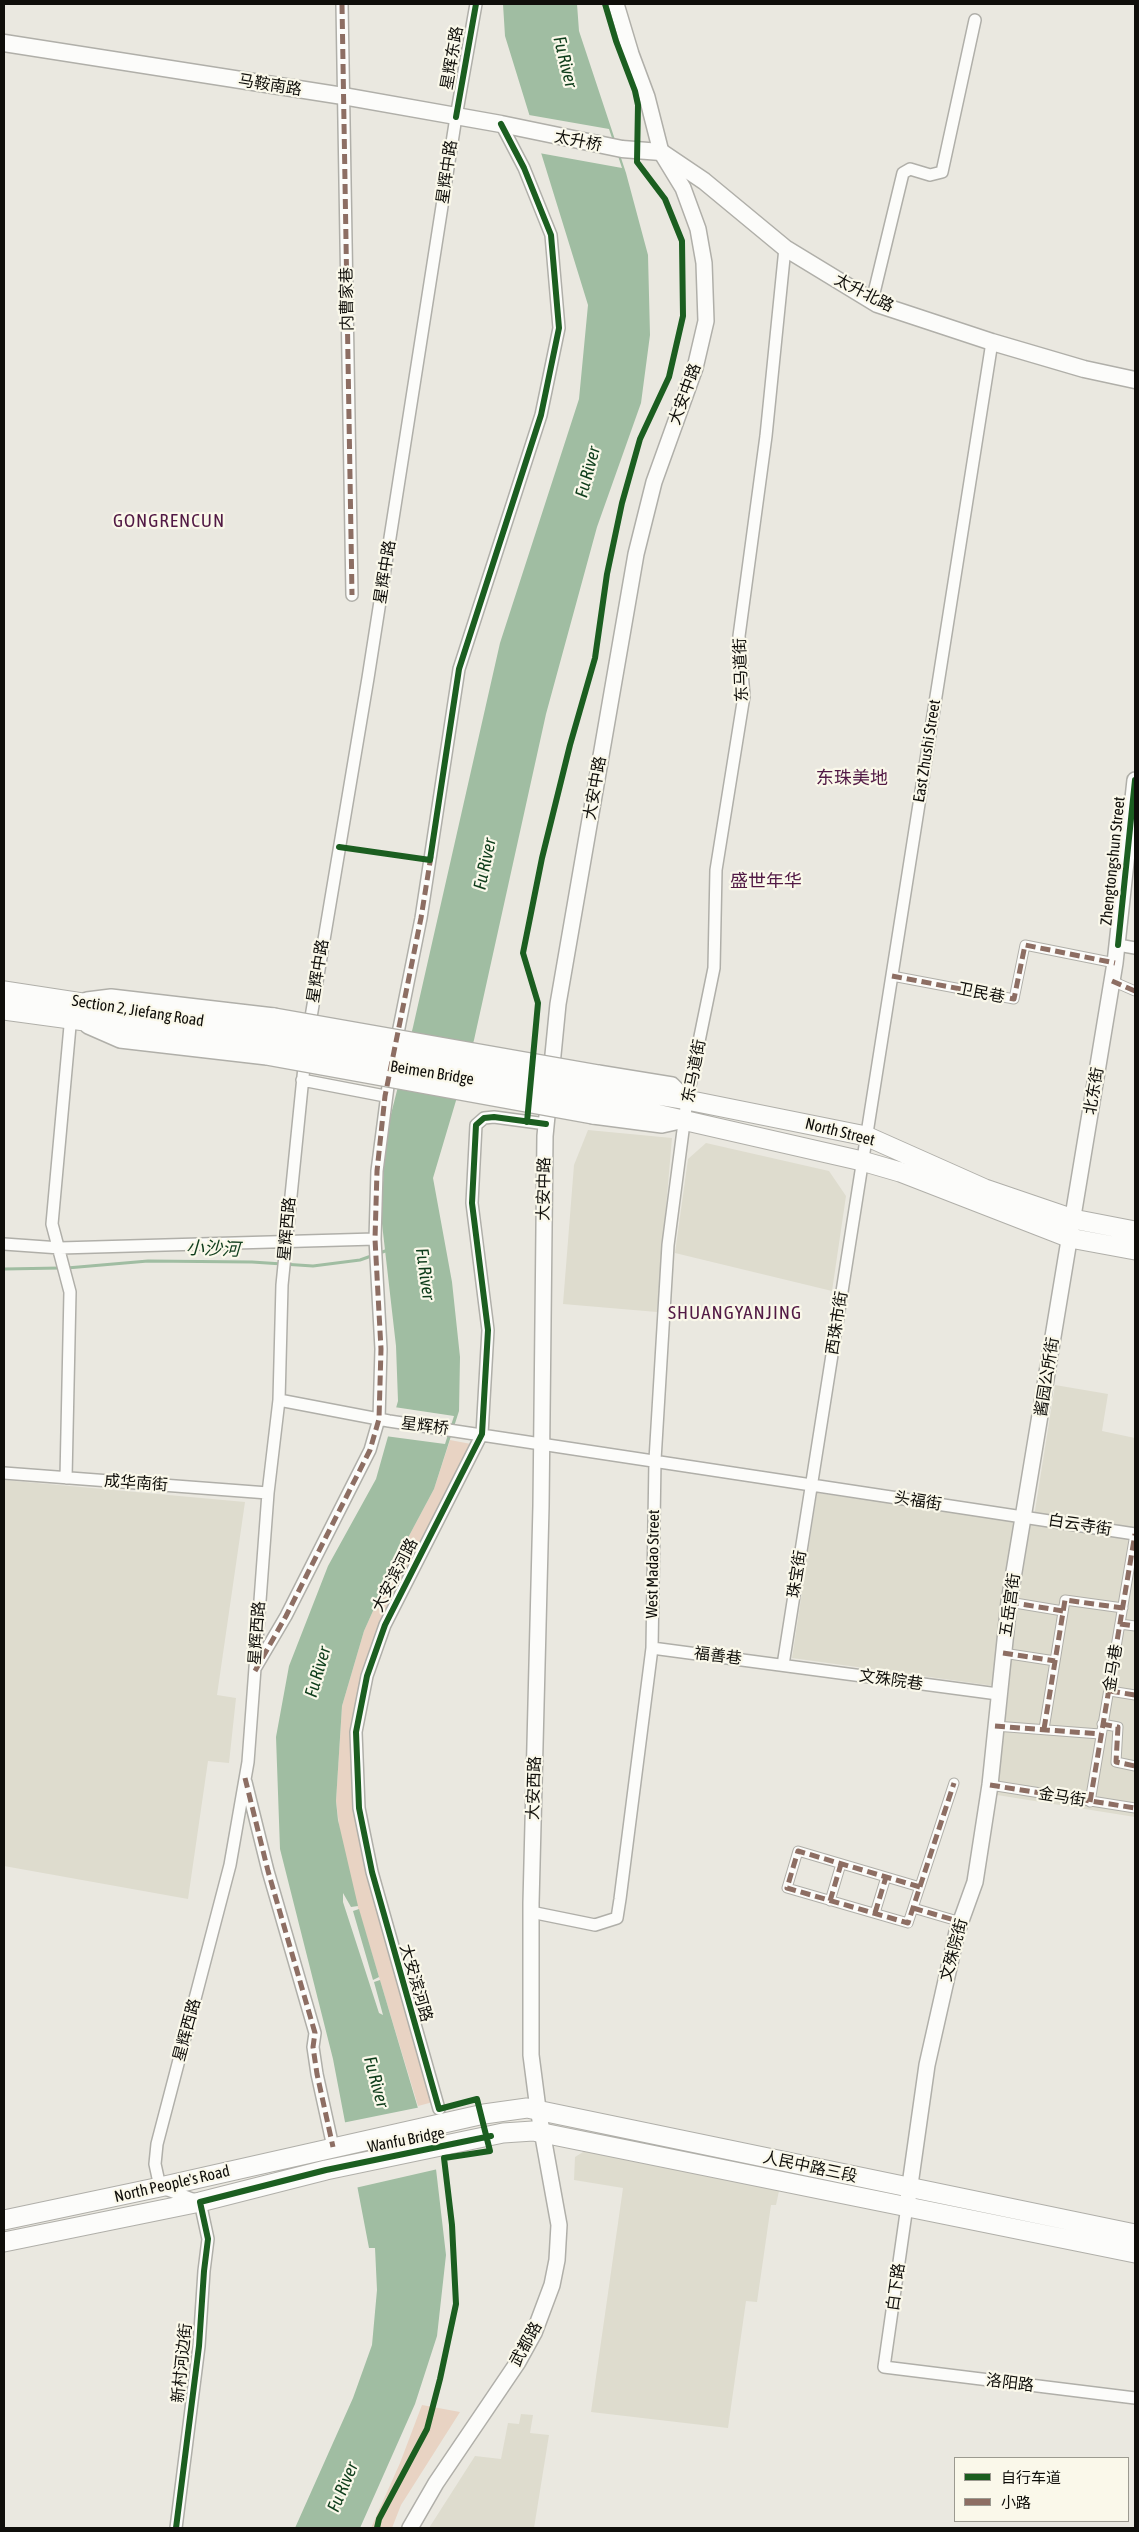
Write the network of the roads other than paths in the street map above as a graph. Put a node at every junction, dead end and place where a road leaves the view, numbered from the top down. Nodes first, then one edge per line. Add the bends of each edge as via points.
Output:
1 (342, 4) edge
2 (476, 4) edge
3 (616, 4) edge
4 (975, 20) dead end
5 (4, 44) edge
6 (343, 96) junction
7 (456, 117) junction
8 (501, 124) junction
9 (534, 132) joint
10 (661, 152) junction
11 (785, 248) junction
12 (872, 301) junction
13 (992, 342) junction
14 (1135, 380) edge
15 (352, 595) dead end
16 (1135, 780) edge
17 (1118, 945) junction
18 (1135, 948) edge
19 (1116, 963) junction
20 (892, 976) junction
21 (1112, 981) junction
22 (1135, 991) edge
23 (4, 992) edge
24 (4, 1010) edge
25 (72, 1010) junction
26 (310, 1027) joint
27 (271, 1038) junction
28 (302, 1080) junction
29 (596, 1093) junction
30 (385, 1096) junction
31 (688, 1100) junction
32 (684, 1120) junction
33 (546, 1124) junction
34 (866, 1136) junction
35 (862, 1161) junction
36 (1073, 1218) junction
37 (1135, 1231) edge
38 (1070, 1238) junction
39 (376, 1243) junction
40 (4, 1244) edge
41 (285, 1246) junction
42 (1135, 1250) edge
43 (61, 1252) junction
44 (279, 1400) junction
45 (384, 1420) junction
46 (482, 1434) junction
47 (542, 1443) junction
48 (655, 1460) junction
49 (4, 1473) edge
50 (66, 1478) junction
51 (811, 1484) junction
52 (268, 1493) junction
53 (1024, 1517) junction
54 (1135, 1534) edge
55 (1009, 1602) junction
56 (1123, 1608) junction
57 (1063, 1611) junction
58 (1120, 1624) junction
59 (1135, 1626) edge
60 (652, 1648) junction
61 (1003, 1653) junction
62 (1056, 1661) junction
63 (783, 1664) junction
64 (255, 1671) junction
65 (1110, 1691) junction
66 (998, 1694) junction
67 (1135, 1695) edge
68 (1102, 1724) junction
69 (995, 1726) junction
70 (1044, 1729) junction
71 (1100, 1734) junction
72 (1135, 1766) edge
73 (245, 1778) junction
74 (954, 1783) dead end
75 (990, 1785) junction
76 (1090, 1802) junction
77 (1135, 1808) edge
78 (841, 1864) junction
79 (886, 1877) junction
80 (920, 1887) junction
81 (830, 1900) junction
82 (913, 1908) junction
83 (531, 1912) junction
84 (875, 1913) junction
85 (960, 1922) junction
86 (439, 2109) dead end
87 (538, 2109) junction
88 (484, 2114) joint
89 (543, 2133) junction
90 (492, 2136) joint
91 (337, 2146) junction
92 (326, 2170) joint
93 (160, 2187) junction
94 (908, 2198) junction
95 (200, 2202) junction
96 (4, 2220) edge
97 (1135, 2234) edge
98 (4, 2242) edge
99 (1135, 2253) edge
100 (884, 2368) joint
101 (1135, 2398) edge
102 (176, 2528) edge
103 (410, 2528) edge

1 - 6 street, 内曹家巷
2 - 7 street, 星辉东路
3 - 10 street, 大安中路 via 630,54 647,97
4 - 12 street via 942,172 930,175 910,169 903,174
5 - 6 main road, 马鞍南路
6 - 7 main road, 马鞍南路
6 - 15 street, 内曹家巷
7 - 8 main road, 马鞍南路
7 - 26 street, 星辉中路
8 - 9 main road, 马鞍南路
8 - 30 street via 524,168 550,235 559,328 541,415 459,669 421,918
9 - 10 main road, 太升桥 via 622,150
10 - 11 main road, 太升北路 via 704,181
10 - 33 street, 大安中路 via 683,188 698,229 704,263 706,321 695,368 654,482 636,554 558,1004
11 - 12 main road, 太升北路
11 - 31 street, 东马道街 via 766,436 739,636 744,696 716,870 714,968
12 - 13 main road, 太升北路
13 - 14 main road, 太升北路
13 - 20 street, East Zhushi Street
16 - 17 street, Zhengtongshun Street
17 - 18 street
17 - 19 street, 北东街
19 - 20 street, 卫民巷 via 1025,944 1014,999
19 - 21 street, 北东街
20 - 34 street, East Zhushi Street
21 - 22 street
21 - 36 street, 北东街
23 - 25 main road, Section 2, Jiefang Road
24 - 25 main road, Section 2, Jiefang Road
25 - 27 main road, Section 2, Jiefang Road
25 - 27 street via 111,997
25 - 43 street via 52,1224
26 - 28 street, 星辉西路
27 - 29 main road, Beimen Bridge, bridge
27 - 29 street, bridge
28 - 30 street
28 - 41 street, 星辉西路
29 - 31 main road, North Street
29 - 32 main road, North Street
30 - 39 street via 377,1171
31 - 32 street, 东马道街
31 - 34 main road, North Street
32 - 35 main road, North Street
32 - 48 street, West Madao Street via 668,1245
33 - 46 street, 大安滨河路 via 494,1117 484,1118 476,1125 472,1203 488,1330
33 - 47 street, 大安中路
34 - 35 street, East Zhushi Street
34 - 36 main road, North Street via 985,1189
35 - 38 main road, North Street via 900,1172
35 - 51 street, 西珠市街
36 - 37 main road, North Street
36 - 38 street, 北东街
38 - 42 main road, North Street
38 - 53 street, 酱园公所街
39 - 41 street
39 - 45 street
40 - 43 street
41 - 43 street
41 - 44 street, 星辉西路
43 - 50 street via 70,1292
44 - 45 street, 星辉桥
44 - 52 street, 星辉西路
45 - 46 street, 星辉桥
45 - 64 street
46 - 47 street, 星辉桥
46 - 86 street, 大安滨河路 via 385,1625 367,1676 356,1732 359,1808 372,1872
47 - 48 street, 星辉桥
47 - 83 street, 大安西路
48 - 51 street, 头福街
48 - 60 street, West Madao Street
49 - 50 street, 成华南街
50 - 52 street, 成华南街
51 - 53 street, 头福街
51 - 63 street, 珠宝街
52 - 64 street, 星辉西路
53 - 54 street, 白云寺街
53 - 55 street, 五岳宫街
54 - 56 street, 金马巷
55 - 57 street
55 - 61 street, 五岳宫街
56 - 57 street via 1065,1600
56 - 58 street, 金马巷
57 - 62 street
58 - 59 street
58 - 65 street, 金马巷
60 - 63 street, 福善巷
60 - 83 street, West Madao Street via 617,1918 595,1925
61 - 62 street
61 - 66 street, 五岳宫街
62 - 70 street
63 - 66 street, 文殊院巷
64 - 73 street, 星辉西路
65 - 67 street
65 - 68 street, 金马巷
66 - 69 street, 文殊院街
68 - 71 street, 金马巷
68 - 72 street via 1118,1727 1116,1762
69 - 70 street
69 - 75 street, 文殊院街
70 - 71 street
71 - 76 street, 金马巷
73 - 91 street via 315,2033 316,2074
73 - 93 street, 星辉西路 via 230,1865 157,2144 155,2164
74 - 80 street
75 - 76 street, 金马街
75 - 85 street, 文殊院街 via 975,1882
76 - 77 street, 金马街
78 - 79 street
78 - 81 street
78 - 81 street via 798,1851 787,1888
79 - 80 street
79 - 84 street
80 - 82 street
81 - 84 street
82 - 84 street via 908,1923
82 - 85 street
83 - 87 street, 大安西路 via 531,2055
85 - 94 street, 文殊院街 via 927,2065
87 - 88 main road, 人民中路三段 via 509,2108
87 - 89 street, 大安西路
87 - 94 main road, 人民中路三段
88 - 91 main road, Wanfu Bridge
89 - 90 main road, 人民中路三段 via 526,2131
89 - 94 main road, 人民中路三段
89 - 103 street, 武都路 via 558,2225 552,2285 534,2333 518,2362 436,2483
90 - 92 main road, Wanfu Bridge
91 - 93 main road, North People's Road
92 - 95 main road, North People's Road
93 - 95 street
93 - 96 main road, North People's Road
94 - 97 main road, 人民中路三段
94 - 99 main road, 人民中路三段
94 - 100 street, 白下路
95 - 98 main road, North People's Road
95 - 102 street, 新村河边街 via 208,2239 200,2346
100 - 101 street, 洛阳路

